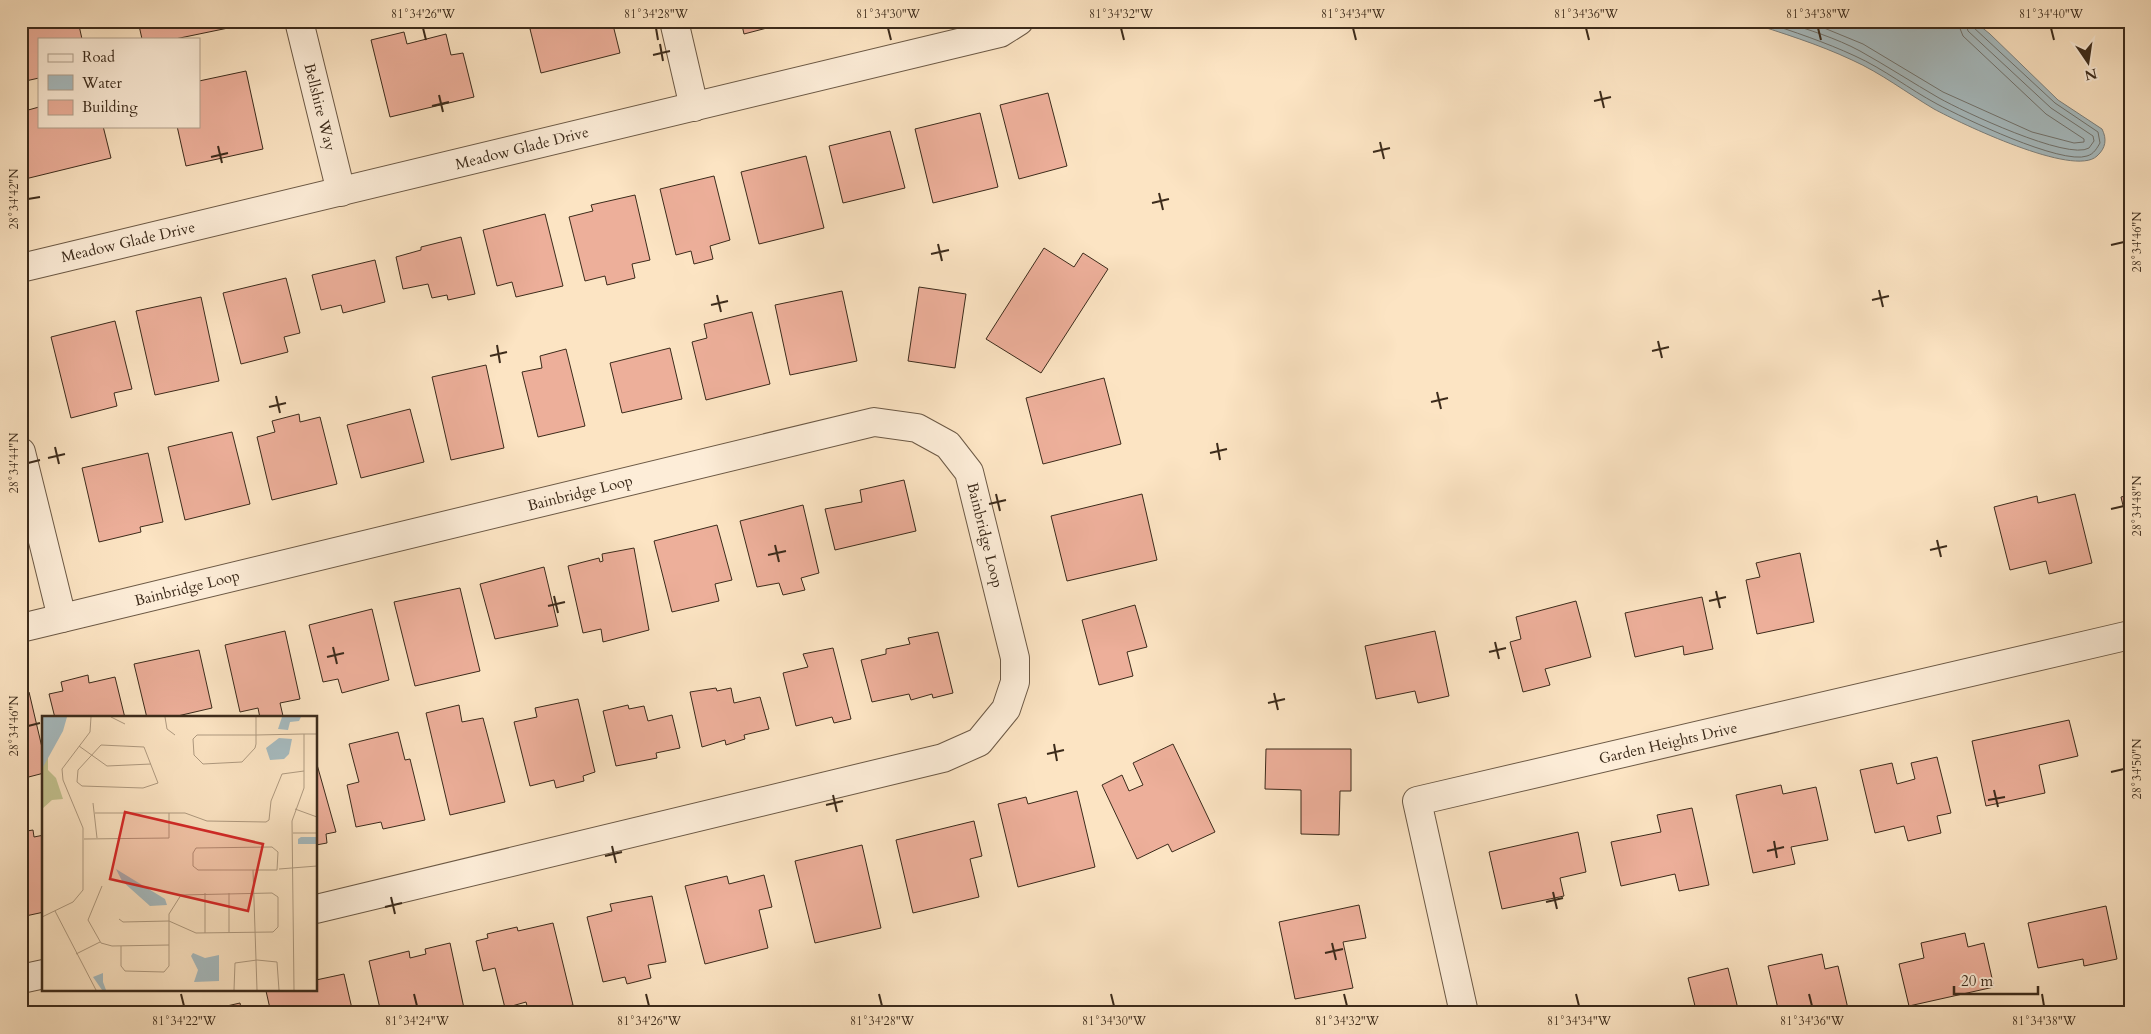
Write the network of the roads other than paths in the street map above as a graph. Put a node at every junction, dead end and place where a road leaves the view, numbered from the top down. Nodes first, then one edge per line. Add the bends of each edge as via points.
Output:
1 (300, 21) edge
2 (674, 21) edge
3 (1019, 21) edge
4 (694, 106) junction
5 (341, 192) junction
6 (21, 268) edge
7 (21, 452) edge
8 (62, 618) junction
9 (21, 628) edge
10 (2130, 635) edge
11 (318, 909) edge
12 (42, 975) edge
13 (21, 980) edge
14 (1464, 1013) edge

1 - 5 street, Bellshire Way
2 - 4 street
3 - 4 street, Meadow Glade Drive via 1000,33
4 - 5 street, Meadow Glade Drive
5 - 6 street, Meadow Glade Drive
7 - 8 street
8 - 9 street, Bainbridge Loop
8 - 11 street, Bainbridge Loop via 874,422 916,428 948,445 968,472 1015,658 1015,682 1006,709 978,742 943,758
10 - 14 street, Garden Heights Drive via 1417,801
12 - 13 street

